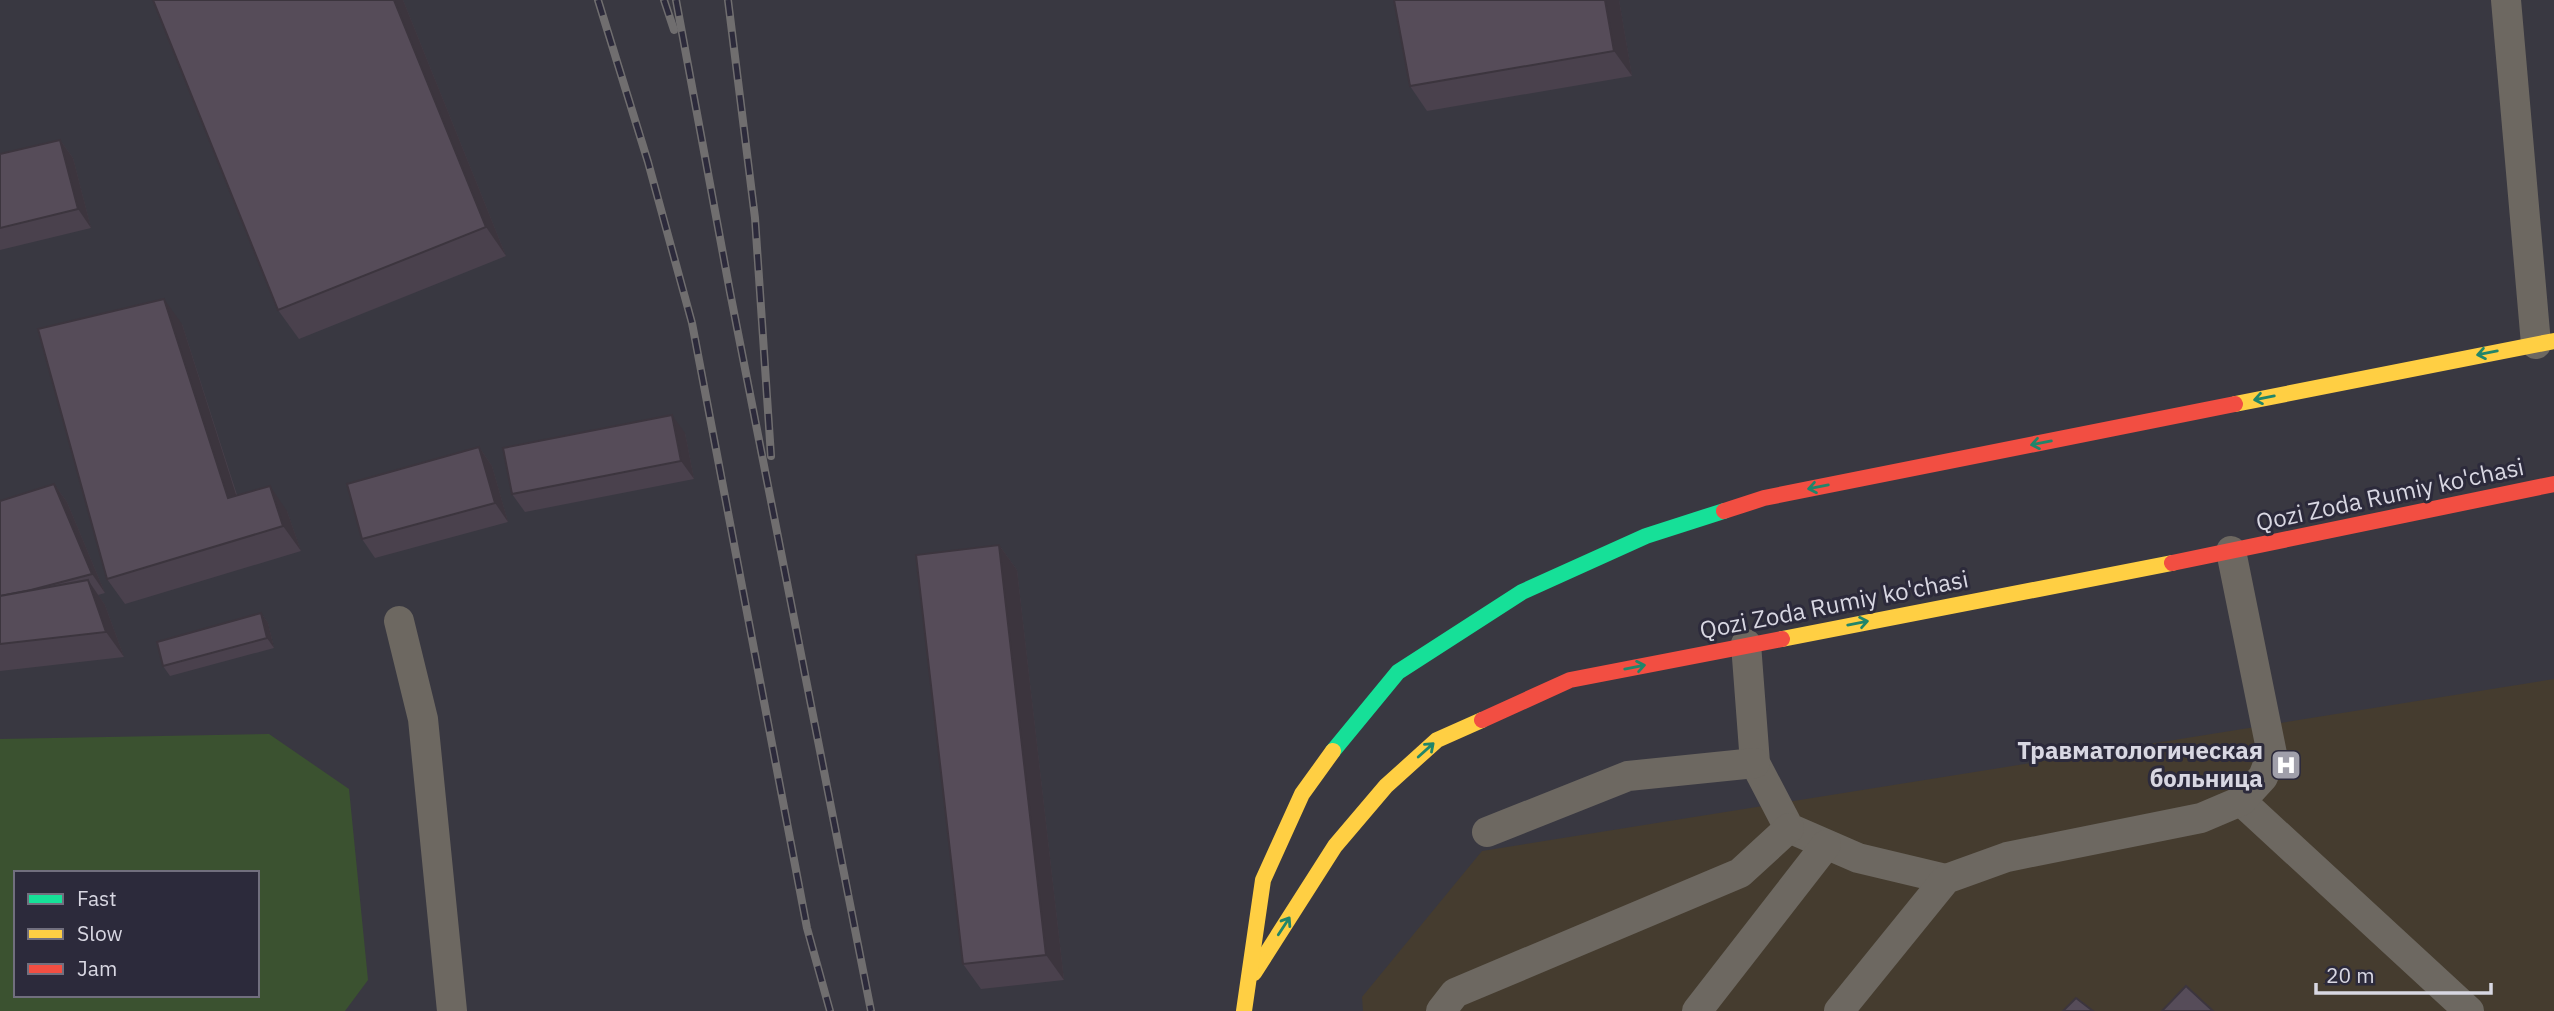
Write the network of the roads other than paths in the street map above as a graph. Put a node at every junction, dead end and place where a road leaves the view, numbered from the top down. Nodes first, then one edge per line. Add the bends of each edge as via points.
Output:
1 (2506, 0) edge
2 (2545, 342) edge
3 (2554, 484) edge
4 (2231, 551) junction
5 (399, 621) dead end
6 (1746, 645) junction
7 (1755, 763) junction
8 (2241, 801) junction
9 (1789, 828) junction
10 (1487, 832) dead end
11 (1826, 845) junction
12 (1946, 879) junction
13 (1247, 984) junction
14 (452, 1011) edge
15 (1244, 1011) edge
16 (1441, 1011) edge
17 (1697, 1011) edge
18 (1839, 1011) edge
19 (2469, 1011) edge

1 - 2 lane
2 -> 13 street via 1764,498 1646,536 1522,592 1398,672 1302,794 1263,880
3 - 4 street, Qozi Zoda Rumiy ko'chasi
6 -> 4 street, Qozi Zoda Rumiy ko'chasi
4 - 8 lane via 2272,754 2263,777
5 - 14 lane via 423,719
6 - 7 lane
13 -> 6 street, Qozi Zoda Rumiy ko'chasi via 1335,846 1386,786 1437,740 1570,680
7 - 9 lane
7 - 10 lane via 1629,775
8 - 12 lane via 2201,818 2007,857
8 - 19 lane
9 - 11 lane
9 - 16 lane via 1740,873 1455,993
11 - 12 lane via 1858,858
11 - 17 lane
12 - 18 lane
13 - 15 street

